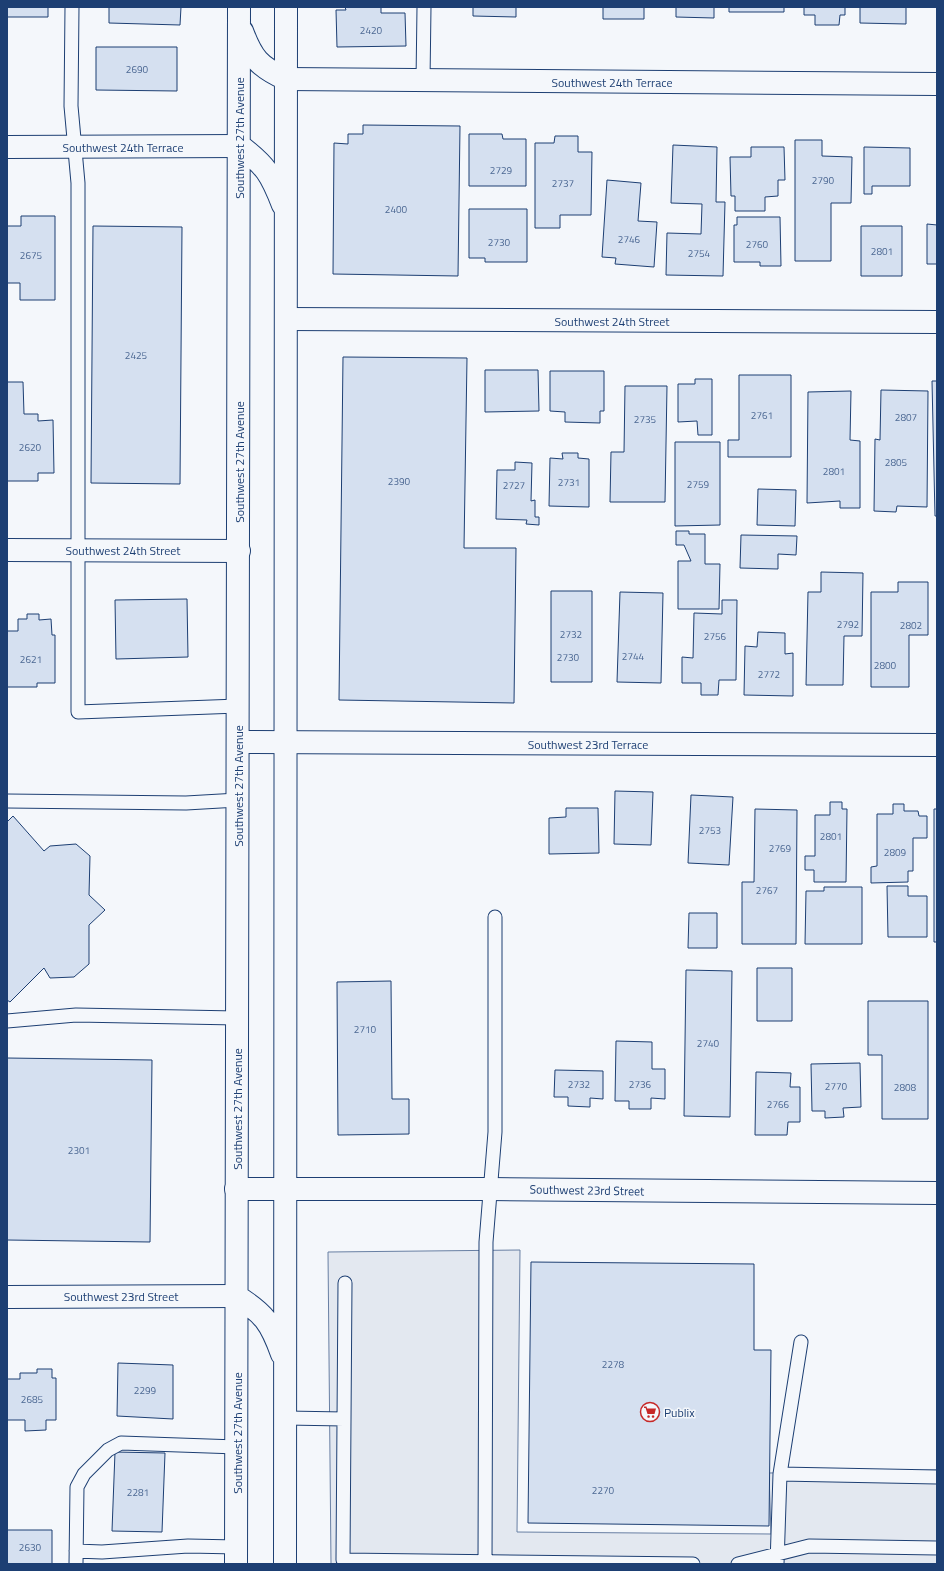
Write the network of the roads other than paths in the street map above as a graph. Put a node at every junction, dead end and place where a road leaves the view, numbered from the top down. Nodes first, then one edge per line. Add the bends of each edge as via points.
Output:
1 (72, 7) edge
2 (286, 7) edge
3 (424, 7) edge
4 (239, 15) edge
5 (286, 79) junction
6 (423, 81) junction
7 (937, 84) edge
8 (240, 146) junction
9 (75, 147) junction
10 (7, 148) edge
11 (287, 218) junction
12 (287, 320) junction
13 (937, 322) edge
14 (7, 550) edge
15 (78, 550) junction
16 (239, 551) junction
17 (238, 706) junction
18 (238, 742) junction
19 (286, 743) junction
20 (937, 745) edge
21 (7, 800) edge
22 (238, 800) junction
23 (495, 917) dead end
24 (238, 1018) junction
25 (7, 1021) edge
26 (236, 1189) junction
27 (285, 1189) junction
28 (490, 1189) junction
29 (937, 1193) edge
30 (345, 1283) dead end
31 (236, 1296) junction
32 (7, 1297) edge
33 (801, 1342) dead end
34 (286, 1367) junction
35 (286, 1418) junction
36 (344, 1419) junction
37 (237, 1447) junction
38 (780, 1474) junction
39 (937, 1477) edge
40 (937, 1548) edge
41 (76, 1551) junction
42 (236, 1555) edge
43 (777, 1559) edge
44 (485, 1562) edge
45 (76, 1564) edge
46 (286, 1564) edge
47 (693, 1564) edge
48 (738, 1564) edge

1 - 9 lane via 71,106
2 - 5 main road
3 - 6 lane
4 - 5 main road via 248,48 258,62
4 - 8 main road, Southwest 27th Avenue
5 - 6 main road, Southwest 24th Terrace
5 - 11 main road
6 - 7 main road, Southwest 24th Terrace
8 - 9 main road, Southwest 24th Terrace
8 - 11 main road via 267,170
8 - 16 main road, Southwest 27th Avenue
9 - 10 main road, Southwest 24th Terrace
9 - 15 lane via 78,182
11 - 12 main road
12 - 13 main road, Southwest 24th Street
12 - 19 main road
14 - 15 main road, Southwest 24th Street
15 - 16 main road, Southwest 24th Street
15 - 17 lane via 78,712
16 - 17 main road, Southwest 27th Avenue
17 - 18 main road, Southwest 27th Avenue
18 - 19 main road, Southwest 23rd Terrace
18 - 22 main road, Southwest 27th Avenue
19 - 20 main road, Southwest 23rd Terrace
19 - 27 main road
21 - 22 lane via 186,804
22 - 24 main road, Southwest 27th Avenue
23 - 28 lane via 495,1132
24 - 25 lane via 76,1015
24 - 26 main road, Southwest 27th Avenue
26 - 27 main road, Southwest 23rd Street
26 - 31 main road, Southwest 27th Avenue
27 - 28 main road, Southwest 23rd Street
27 - 34 main road
28 - 29 main road, Southwest 23rd Street
28 - 44 lane via 486,1242
30 - 36 lane
31 - 32 main road, Southwest 23rd Street
31 - 34 main road via 265,1318 275,1334
31 - 37 main road, Southwest 27th Avenue
33 - 38 lane
34 - 35 main road
35 - 36 lane
35 - 46 main road
36 - 44 lane via 343,1560
37 - 41 lane via 121,1443 108,1450 84,1474 78,1487
37 - 42 main road, Southwest 27th Avenue
38 - 39 lane
38 - 43 lane
40 - 43 lane via 809,1546
41 - 42 lane via 102,1552 188,1546
41 - 45 lane
43 - 48 lane
44 - 47 lane

